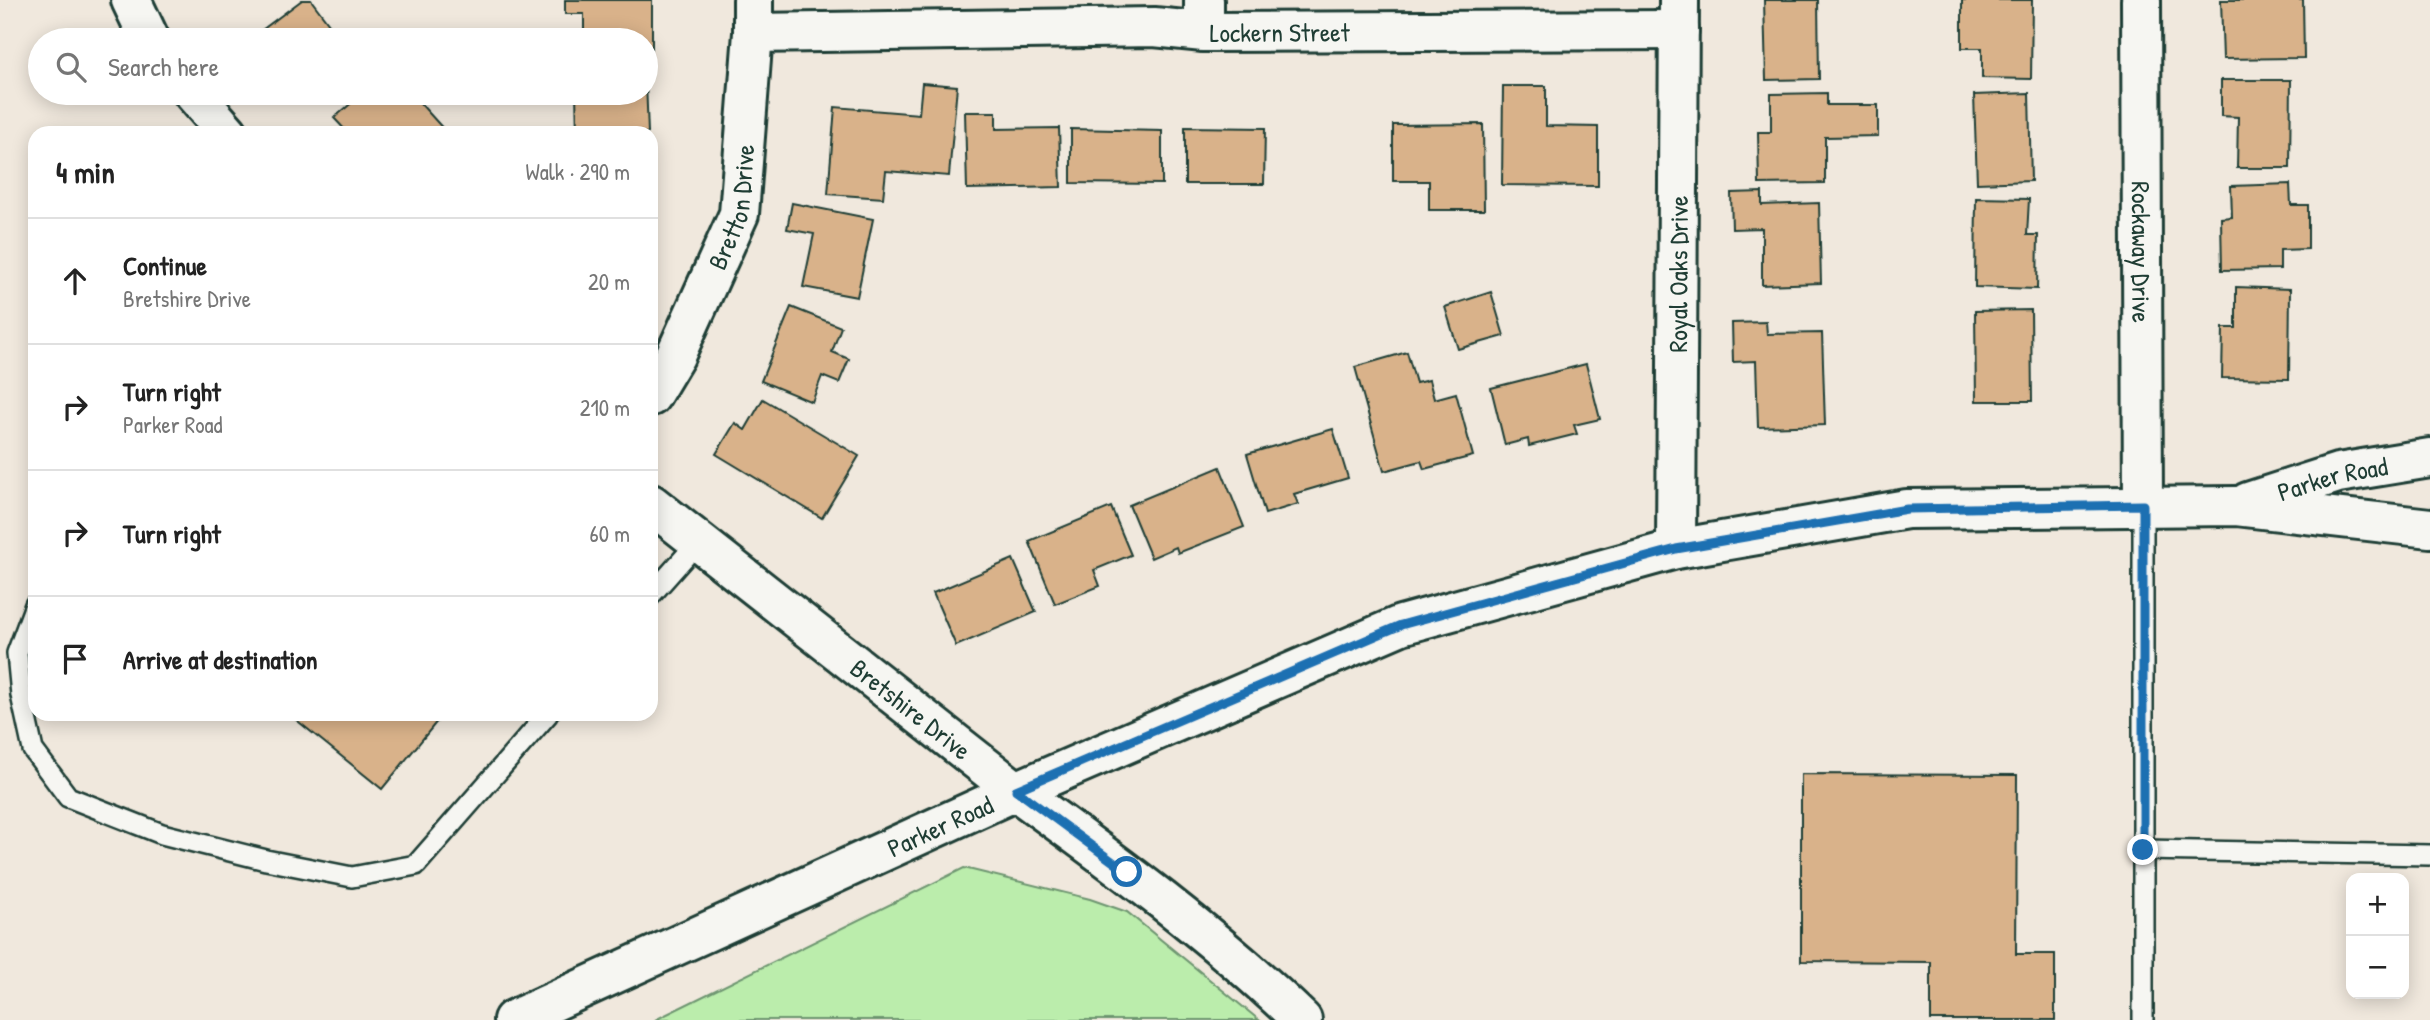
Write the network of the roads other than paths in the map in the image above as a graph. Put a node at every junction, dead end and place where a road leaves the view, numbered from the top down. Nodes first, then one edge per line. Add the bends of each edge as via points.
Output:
1 (131, 0) edge
2 (2141, 0) edge
3 (1679, 15) edge
4 (1204, 16) edge
5 (753, 17) edge
6 (144, 28) edge
7 (204, 105) edge
8 (222, 126) edge
9 (658, 384) edge
10 (2430, 458) edge
11 (2143, 505) junction
12 (2236, 506) junction
13 (658, 509) edge
14 (2430, 528) edge
15 (698, 541) junction
16 (1676, 549) junction
17 (658, 587) edge
18 (28, 624) edge
19 (542, 721) edge
20 (1016, 790) junction
21 (2143, 850) junction
22 (2430, 855) edge
23 (513, 1020) edge
24 (1303, 1020) edge
25 (2143, 1020) edge

1 - 6 street
2 - 11 street, Rockaway Drive
3 - 4 street, Lockern Street
3 - 16 street, Royal Oaks Drive
4 - 5 street, Lockern Street via 1154,27
5 - 9 street, Bretton Drive via 739,214
7 - 8 street
10 - 12 street, Parker Road via 2338,473
11 - 12 street, Parker Road
11 - 16 street, Parker Road via 1907,509
11 - 21 lane
12 - 14 street, Parker Road
13 - 15 street, Bretshire Drive
15 - 17 lane
15 - 20 street, Bretshire Drive
16 - 20 street, Parker Road via 1401,625
18 - 19 lane via 17,653 33,750 68,797 162,834 352,877 416,865
20 - 23 street, Parker Road
20 - 24 street, Bretshire Drive via 1127,872 1259,978
21 - 22 lane
21 - 25 lane

